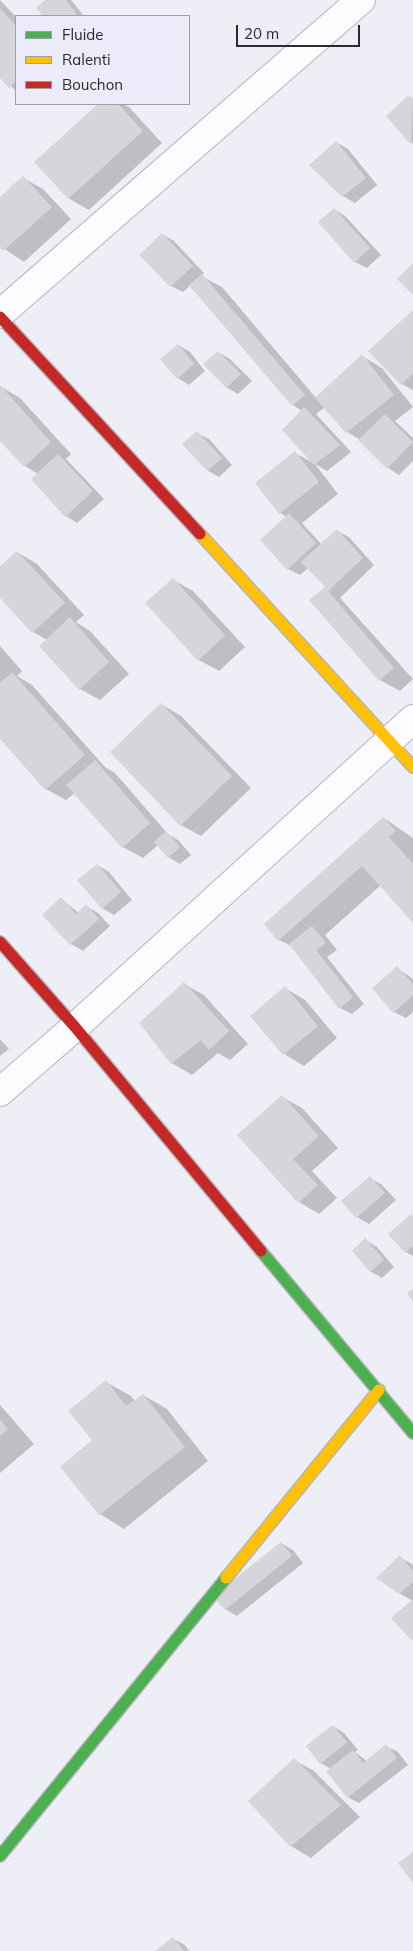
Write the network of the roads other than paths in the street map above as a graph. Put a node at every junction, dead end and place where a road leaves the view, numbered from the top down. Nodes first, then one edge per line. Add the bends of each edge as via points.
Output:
1 (361, 0) edge
2 (0, 315) edge
3 (413, 719) edge
4 (390, 740) junction
5 (413, 767) edge
6 (0, 942) edge
7 (75, 1027) junction
8 (0, 1092) edge
9 (379, 1390) junction
10 (413, 1434) edge
11 (0, 1856) edge

1 - 2 street
2 - 4 street
3 - 4 street
4 - 5 street
4 - 7 street
6 - 7 street
7 - 8 street
7 - 9 street
9 - 10 street
9 - 11 street

